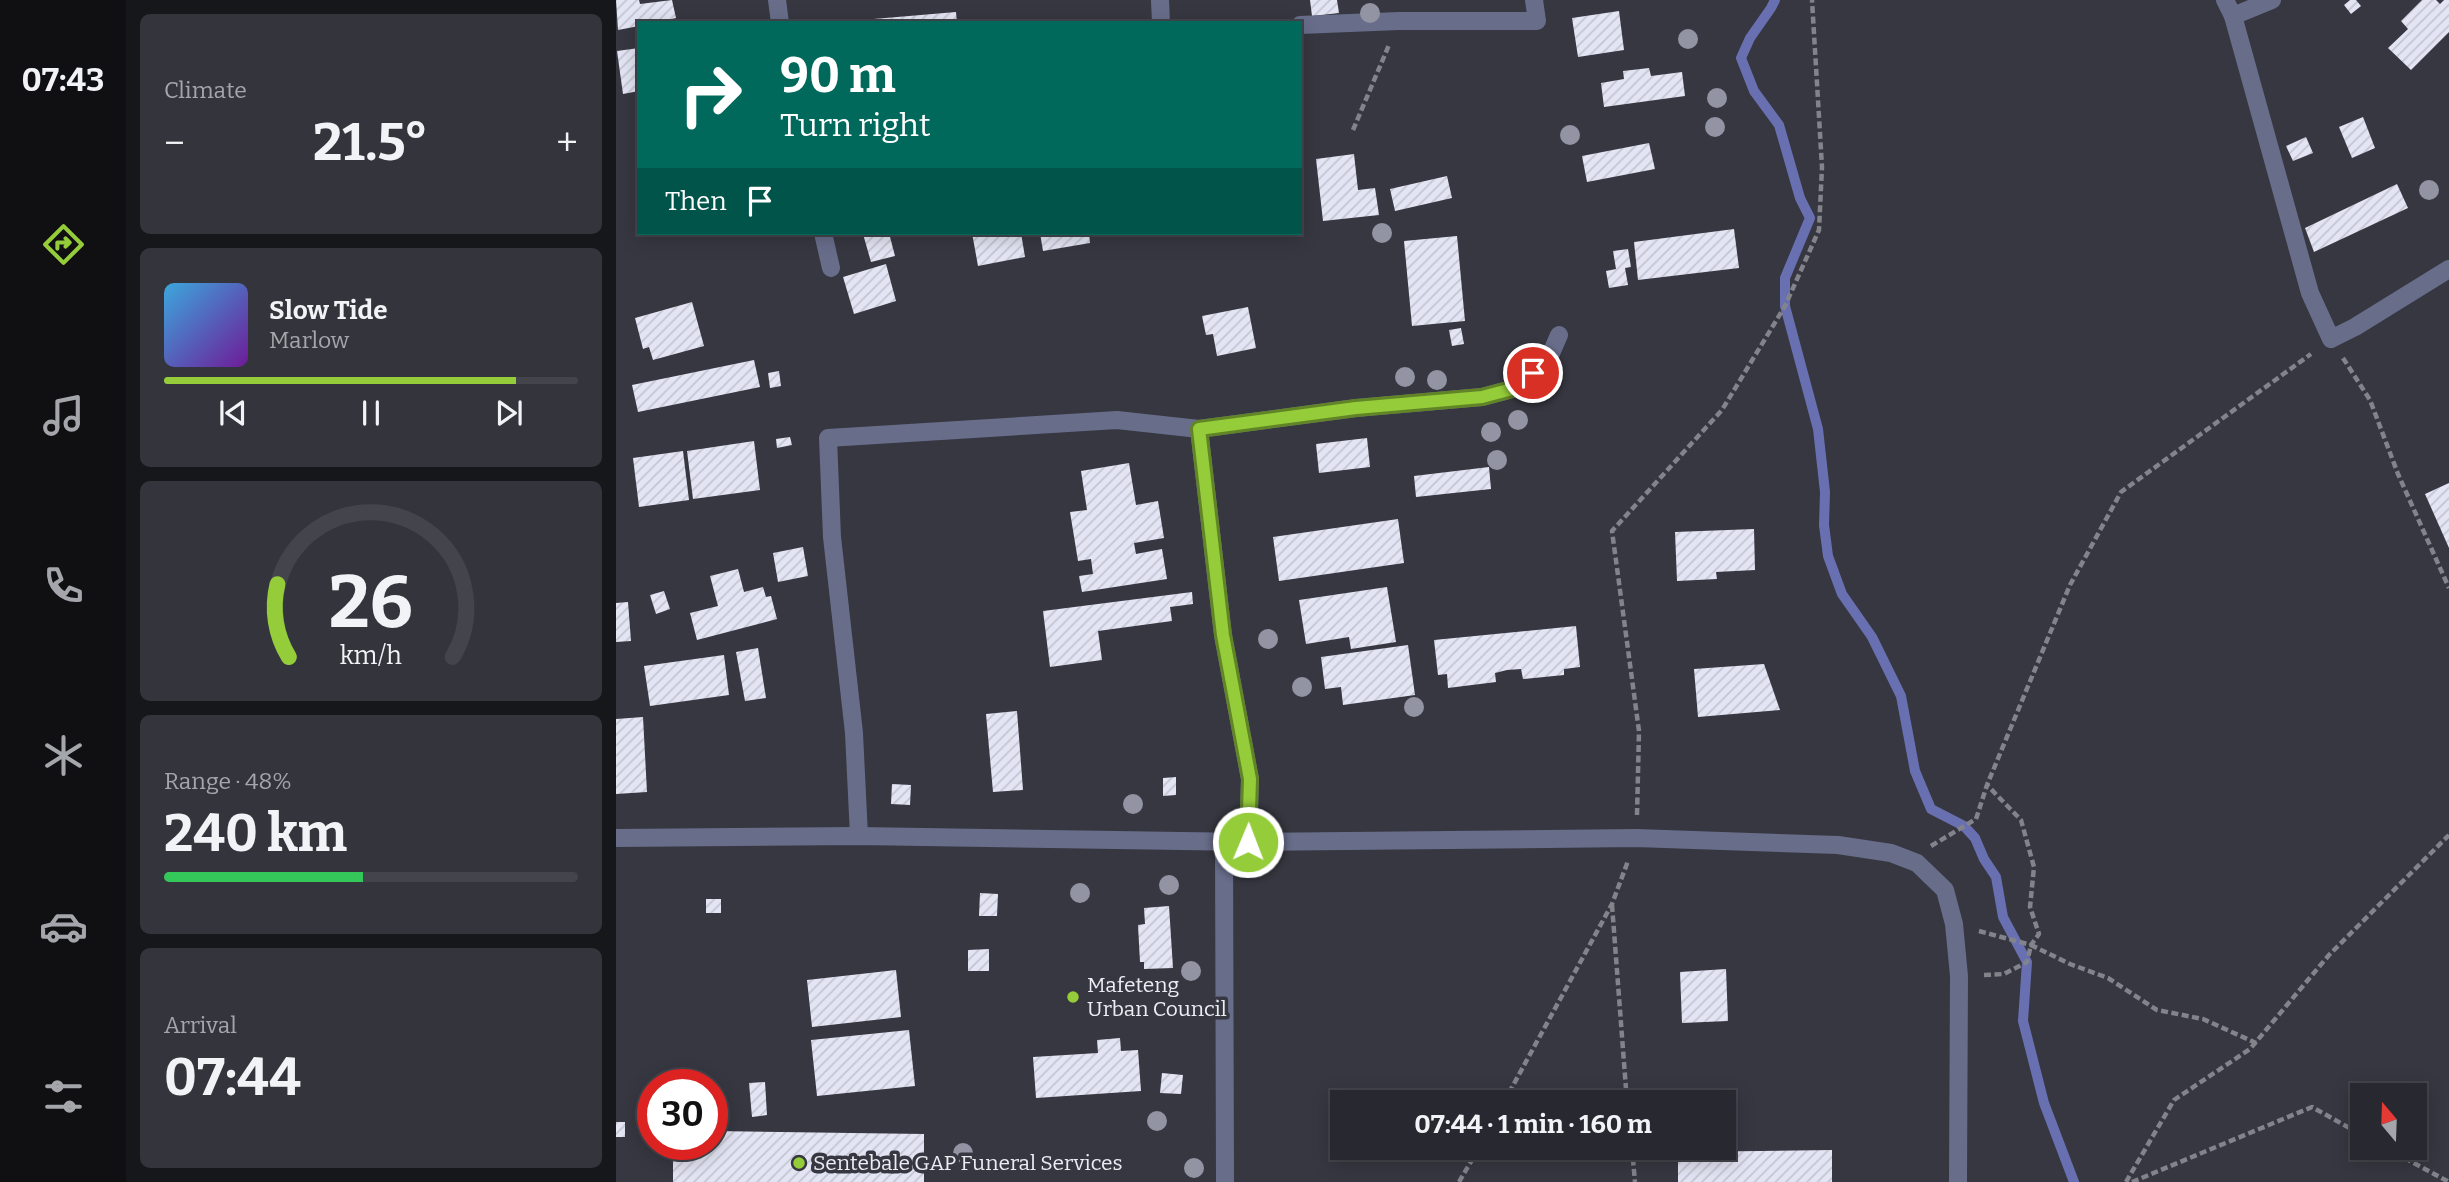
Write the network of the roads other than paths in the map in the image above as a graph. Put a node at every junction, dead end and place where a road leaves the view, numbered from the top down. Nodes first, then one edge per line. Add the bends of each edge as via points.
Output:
1 (776, 0) edge
2 (1160, 0) edge
3 (1534, 0) edge
4 (2272, 0) edge
5 (2229, 8) edge
6 (780, 21) edge
7 (1161, 21) edge
8 (1302, 25) edge
9 (823, 235) edge
10 (831, 268) dead end
11 (2449, 269) edge
12 (1559, 335) dead end
13 (1199, 429) junction
14 (859, 836) junction
15 (616, 838) edge
16 (1224, 842) junction
17 (1248, 842) junction
18 (1225, 1182) edge
19 (1958, 1182) edge

1 - 6 street
2 - 7 street
3 - 8 street via 1537,21
4 - 5 street
5 - 11 street via 2310,293 2331,339
9 - 10 street
12 - 13 street via 1549,358 1516,388 1482,397
13 - 14 street via 1117,420 828,438 832,537 854,733
13 - 17 street via 1223,635 1250,779
14 - 15 street
14 - 16 street
16 - 17 street
16 - 18 street
17 - 19 street via 1636,838 1838,845 1891,853 1917,863 1945,890 1954,924 1959,976

